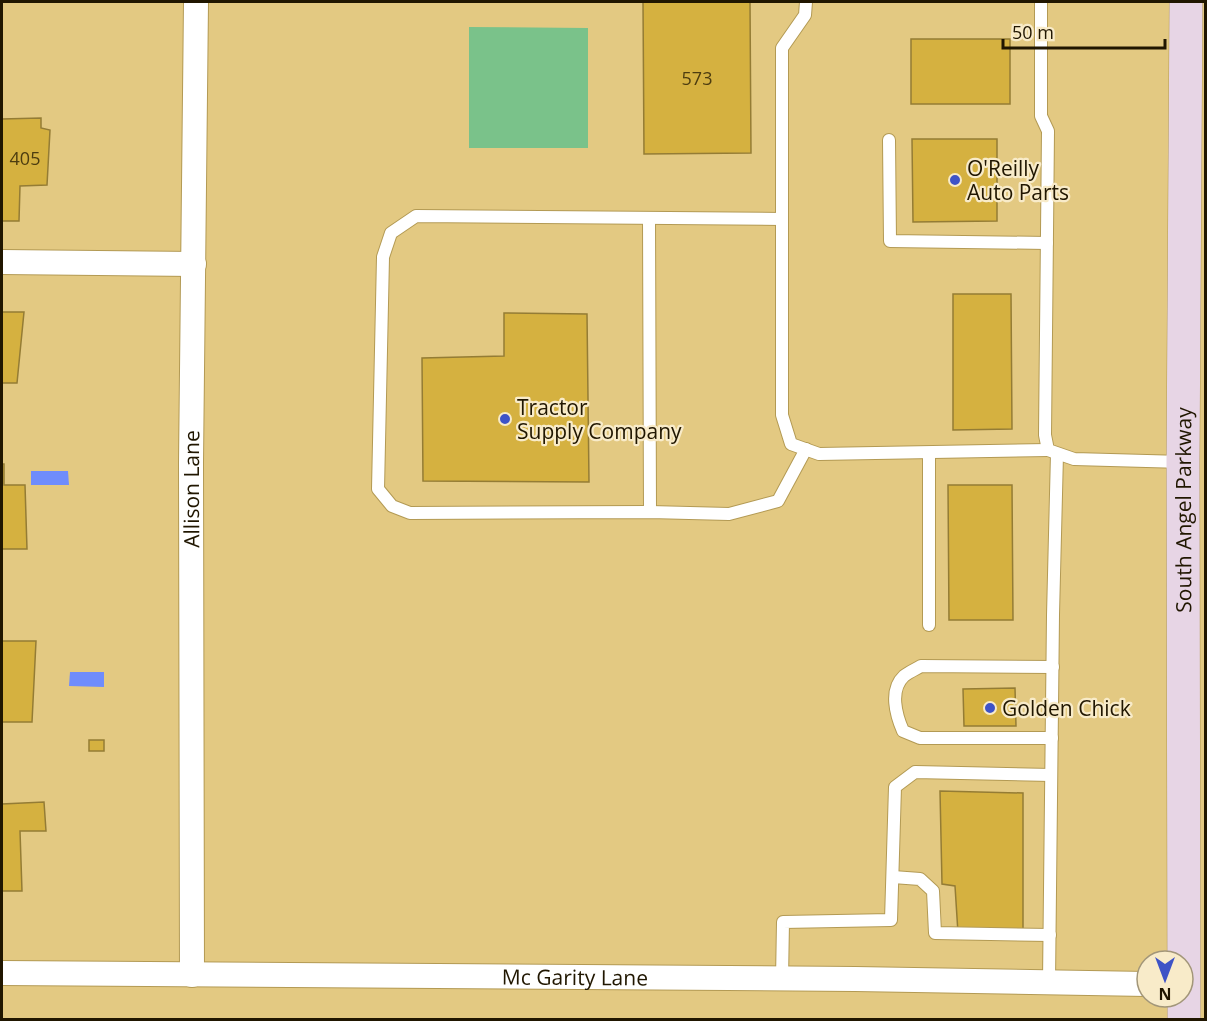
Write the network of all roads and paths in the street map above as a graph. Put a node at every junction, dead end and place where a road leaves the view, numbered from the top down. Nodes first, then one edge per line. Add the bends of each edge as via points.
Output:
1 (196, 2) edge
2 (806, 2) edge
3 (1041, 2) edge
4 (1186, 2) edge
5 (889, 140) dead end
6 (649, 219) junction
7 (782, 219) junction
8 (1047, 243) junction
9 (2, 262) edge
10 (194, 264) junction
11 (806, 449) junction
12 (1053, 452) junction
13 (928, 454) junction
14 (1194, 462) edge
15 (650, 512) junction
16 (929, 625) dead end
17 (1053, 667) junction
18 (1052, 738) junction
19 (1051, 775) junction
20 (893, 877) junction
21 (1050, 935) junction
22 (1185, 949) edge
23 (2, 973) edge
24 (192, 975) junction
25 (782, 979) junction
26 (1049, 982) junction
27 (1135, 984) edge

1 - 10 street, Allison Lane
2 - 7 lane via 805,15 782,48
3 - 8 lane via 1041,116 1048,130
4 - 14 main road, South Angel Parkway
5 - 8 lane via 890,241
6 - 7 lane
6 - 15 lane
6 - 15 lane via 416,216 392,233 383,257 378,489 392,506 410,513
7 - 11 lane via 782,415 792,444
8 - 12 lane via 1045,435
9 - 10 street
10 - 24 street, Allison Lane
11 - 13 lane via 819,454
11 - 15 lane via 778,501 729,514
12 - 13 lane
12 - 14 lane via 1074,459
12 - 17 lane
13 - 16 lane
14 - 22 main road, South Angel Parkway
17 - 18 lane
17 - 18 lane via 921,666 903,677 895,693 896,714 903,731 920,738
18 - 19 lane
19 - 20 lane via 915,772 895,787
19 - 21 lane
20 - 21 lane via 920,879 933,891 935,933
20 - 25 lane via 891,920 783,922
21 - 26 lane
23 - 24 street, Mc Garity Lane
24 - 25 street, Mc Garity Lane
25 - 26 street, Mc Garity Lane
26 - 27 street, Mc Garity Lane

